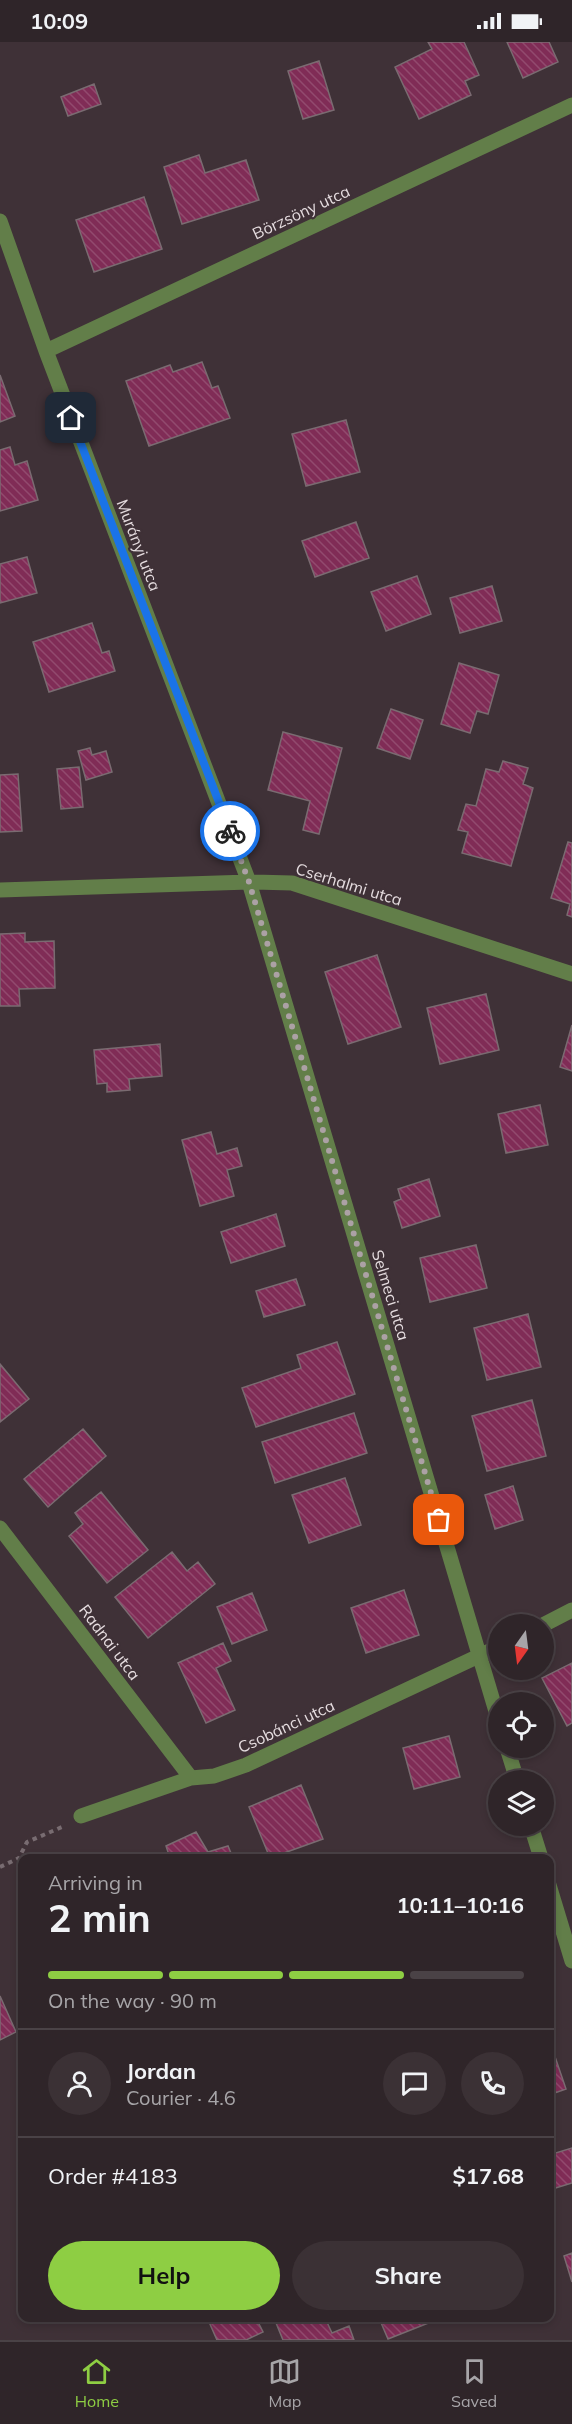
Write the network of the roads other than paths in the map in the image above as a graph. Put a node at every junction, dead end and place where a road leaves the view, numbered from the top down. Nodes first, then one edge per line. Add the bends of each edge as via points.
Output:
1 (572, 105) edge
2 (0, 220) edge
3 (46, 351) junction
4 (249, 882) junction
5 (0, 890) edge
6 (572, 974) edge
7 (0, 1528) edge
8 (572, 1611) edge
9 (554, 1620) edge
10 (488, 1652) edge
11 (479, 1657) junction
12 (490, 1692) edge
13 (191, 1778) junction
14 (81, 1816) road end
15 (534, 1836) edge
16 (540, 1854) edge
17 (554, 1902) edge
18 (572, 1961) edge

1 - 3 street, Börzsöny utca
2 - 3 street, Murányi utca
3 - 4 street, Murányi utca
4 - 5 street, Cserhalmi utca
4 - 6 street, Cserhalmi utca via 292,883
4 - 11 street, Selmeci utca
7 - 13 street, Radnai utca
8 - 9 street
10 - 11 street, Csobánci utca
11 - 12 street, Selmeci utca
11 - 13 street, Csobánci utca via 246,1765 214,1776
13 - 14 street, Csobánci utca
15 - 16 street
17 - 18 street

